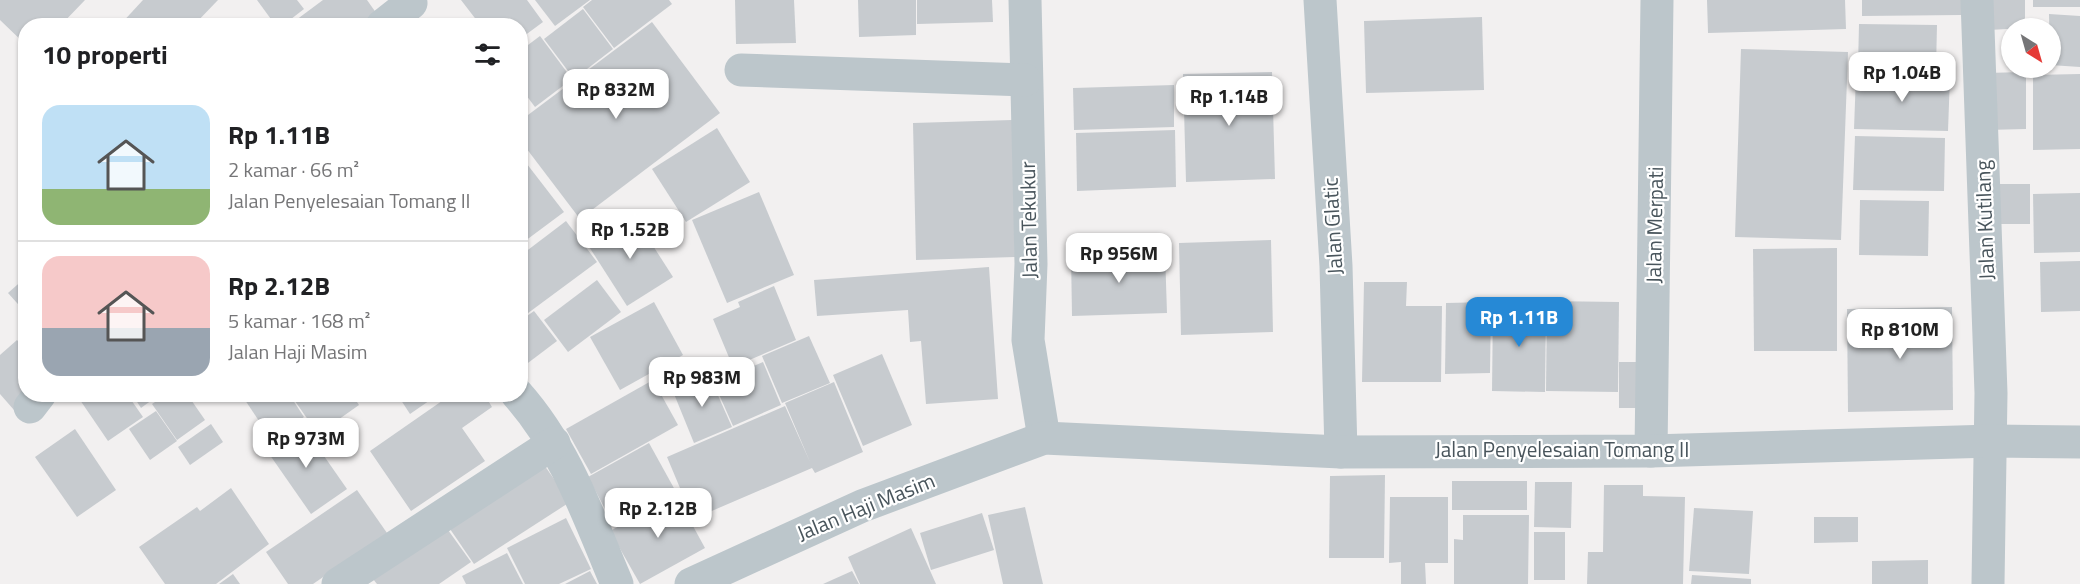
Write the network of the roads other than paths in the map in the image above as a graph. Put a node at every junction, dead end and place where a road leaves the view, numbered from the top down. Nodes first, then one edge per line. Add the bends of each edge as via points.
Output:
1 (1025, 0) edge
2 (1320, 0) edge
3 (1658, 0) edge
4 (1977, 0) edge
5 (415, 10) edge
6 (398, 18) edge
7 (741, 70) dead end
8 (1025, 80) junction
9 (524, 402) edge
10 (1044, 438) junction
11 (1992, 441) junction
12 (2080, 442) edge
13 (554, 443) junction
14 (1652, 451) junction
15 (1341, 452) junction
16 (338, 584) edge
17 (617, 584) edge
18 (691, 584) edge
19 (1988, 584) edge

1 - 8 street, Jalan Tekukur
2 - 15 street, Jalan Glatic via 1336,266
3 - 14 street, Jalan Merpati
4 - 11 street, Jalan Kutilang
5 - 6 street
7 - 8 street
8 - 10 street, Jalan Tekukur via 1031,264 1028,340
9 - 13 street
10 - 15 street, Jalan Penyelesaian Tomang II
10 - 18 street, Jalan Haji Masim via 861,506
11 - 12 street, Jalan Penyelesaian Tomang II
11 - 14 street, Jalan Penyelesaian Tomang II
11 - 19 street, Jalan Kutilang
13 - 16 street
13 - 17 street
14 - 15 street, Jalan Penyelesaian Tomang II

